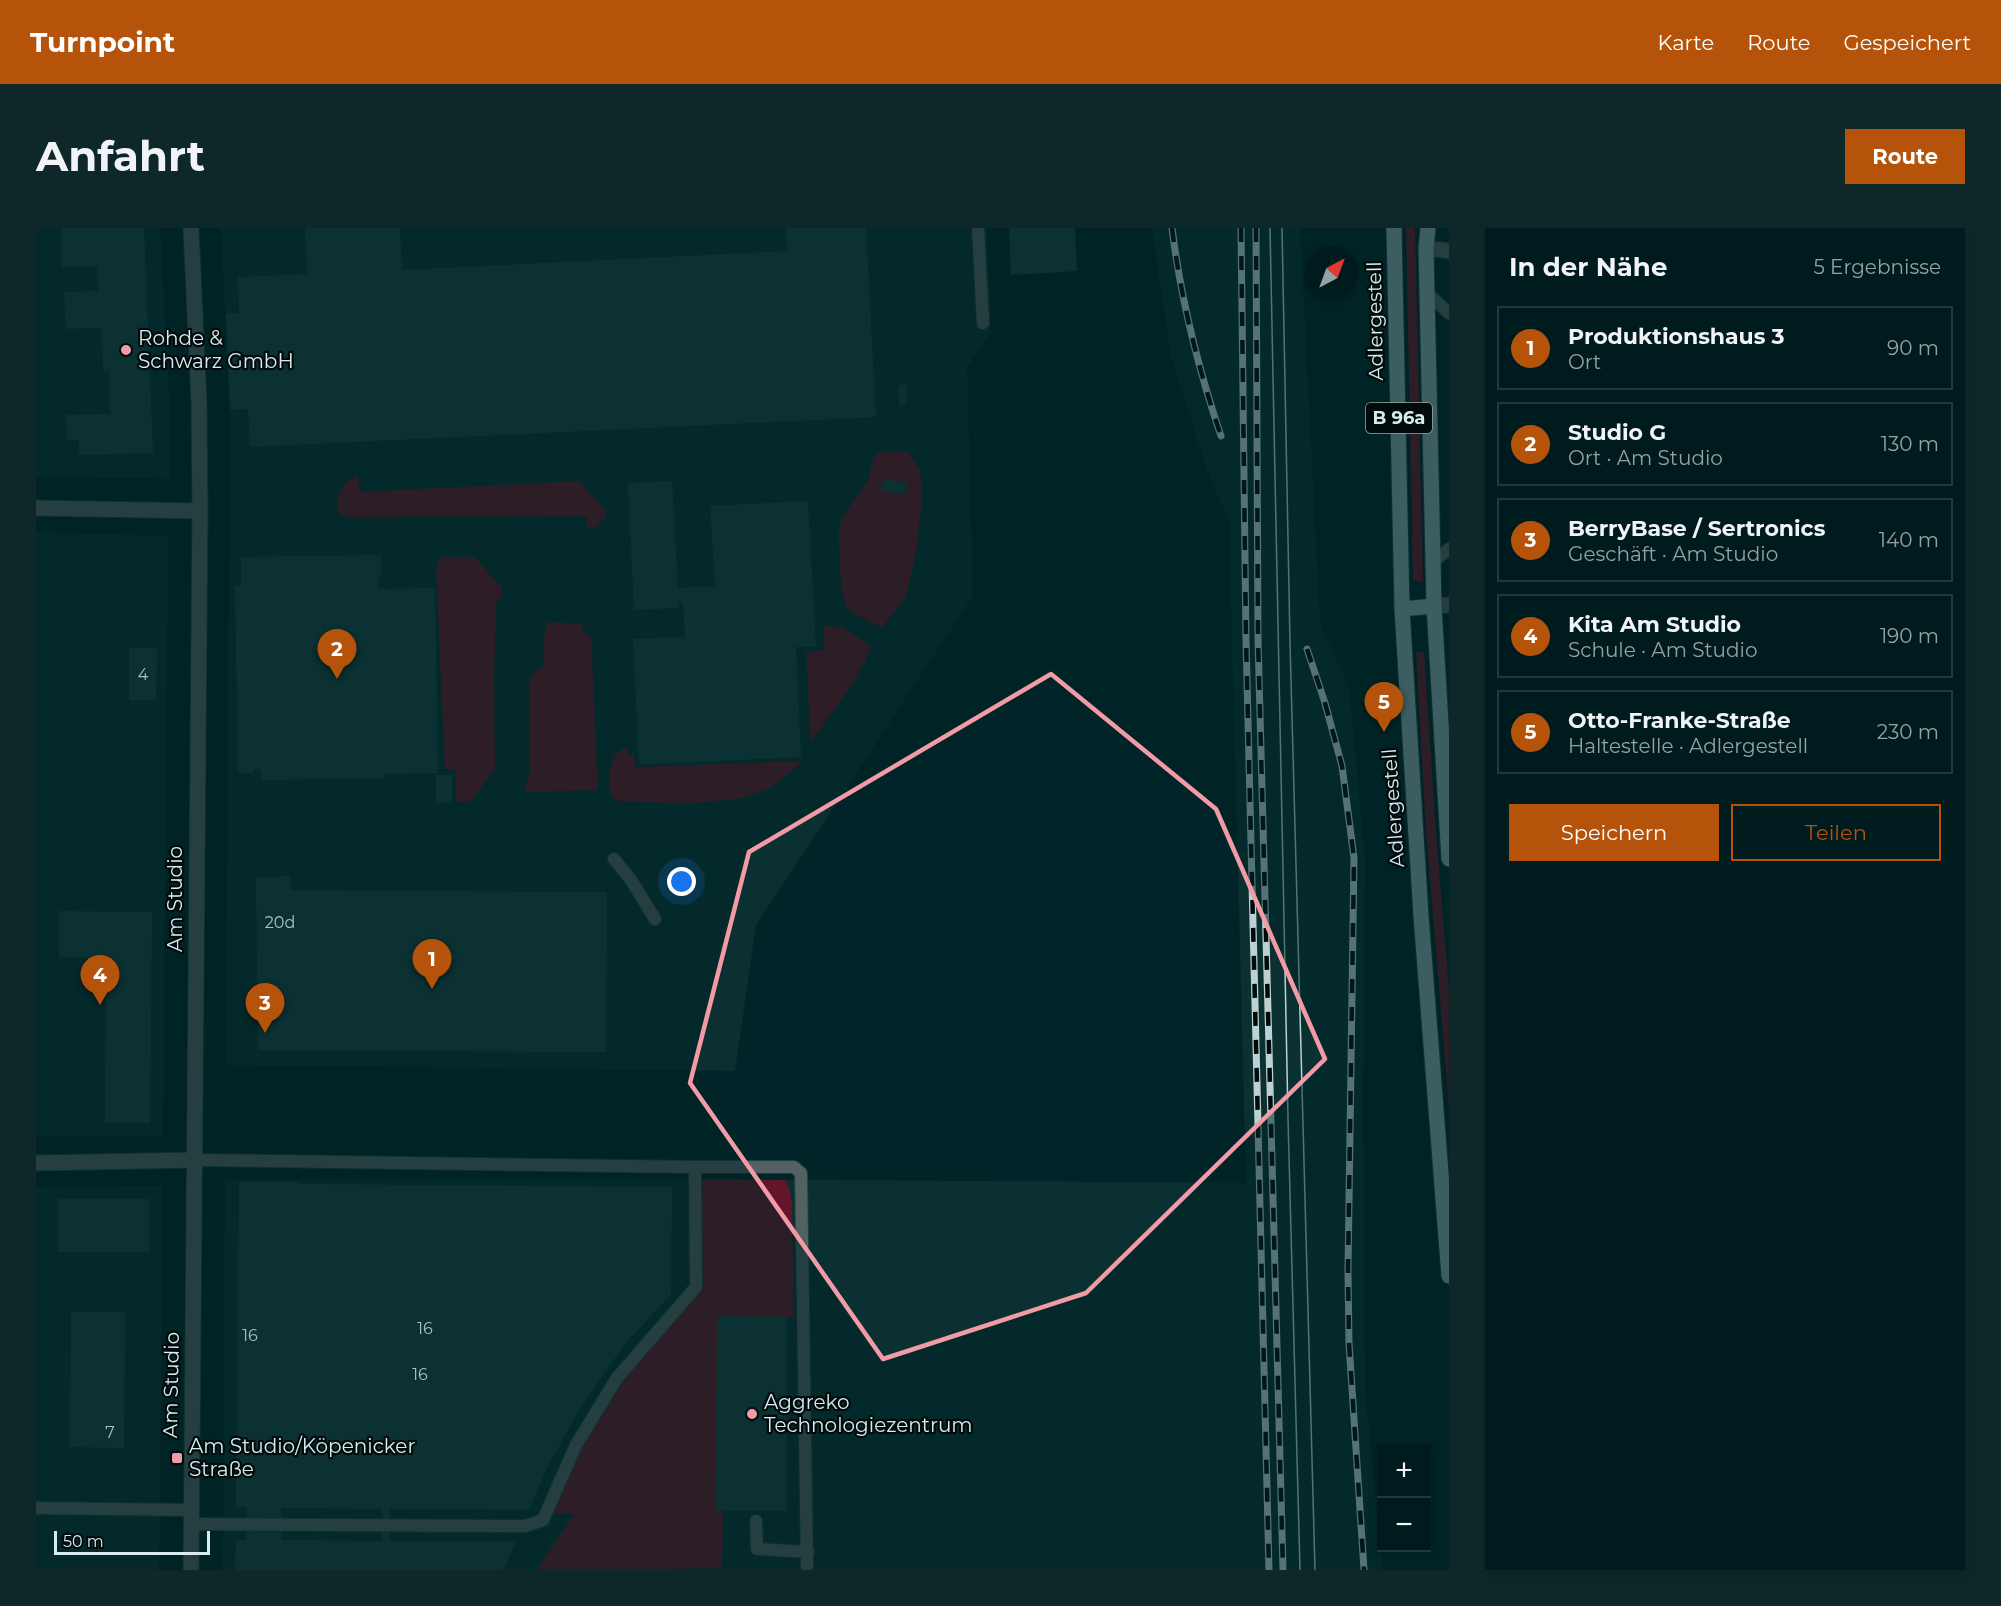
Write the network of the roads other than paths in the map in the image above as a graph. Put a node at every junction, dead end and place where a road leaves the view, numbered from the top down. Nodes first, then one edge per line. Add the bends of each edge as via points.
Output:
1 (191, 228) edge
2 (978, 228) edge
3 (1394, 228) edge
4 (1428, 228) edge
5 (1426, 248) junction
6 (1449, 251) edge
7 (1428, 294) junction
8 (1449, 313) edge
9 (983, 323) dead end
10 (36, 508) edge
11 (200, 511) junction
12 (1449, 549) edge
13 (1434, 561) junction
14 (1441, 606) edge
15 (1402, 609) junction
16 (614, 859) dead end
17 (1449, 859) edge
18 (655, 919) dead end
19 (195, 1160) junction
20 (36, 1163) edge
21 (694, 1167) junction
22 (1449, 1276) edge
23 (36, 1508) edge
24 (191, 1517) junction
25 (756, 1521) dead end
26 (807, 1552) junction
27 (807, 1566) dead end
28 (191, 1570) edge

1 - 11 street, Am Studio
2 - 9 lane
3 - 15 main road, Adlergestell / B 96a
4 - 5 main road, B 96a
5 - 6 street
5 - 7 main road, B 96a
7 - 8 lane
7 - 13 main road, B 96a
10 - 11 street
11 - 19 street, Am Studio
12 - 13 lane
13 - 14 main road, B 96a
14 - 15 main road
14 - 17 main road, B 96a
15 - 22 main road, Adlergestell / B 96a
16 - 18 lane
19 - 20 street
19 - 21 lane
19 - 24 street, Am Studio
21 - 24 lane via 696,1287 617,1378 576,1445 543,1520 525,1526
21 - 26 lane via 794,1167 801,1173
23 - 24 lane
24 - 28 street, Am Studio
25 - 26 lane via 757,1549
26 - 27 lane

